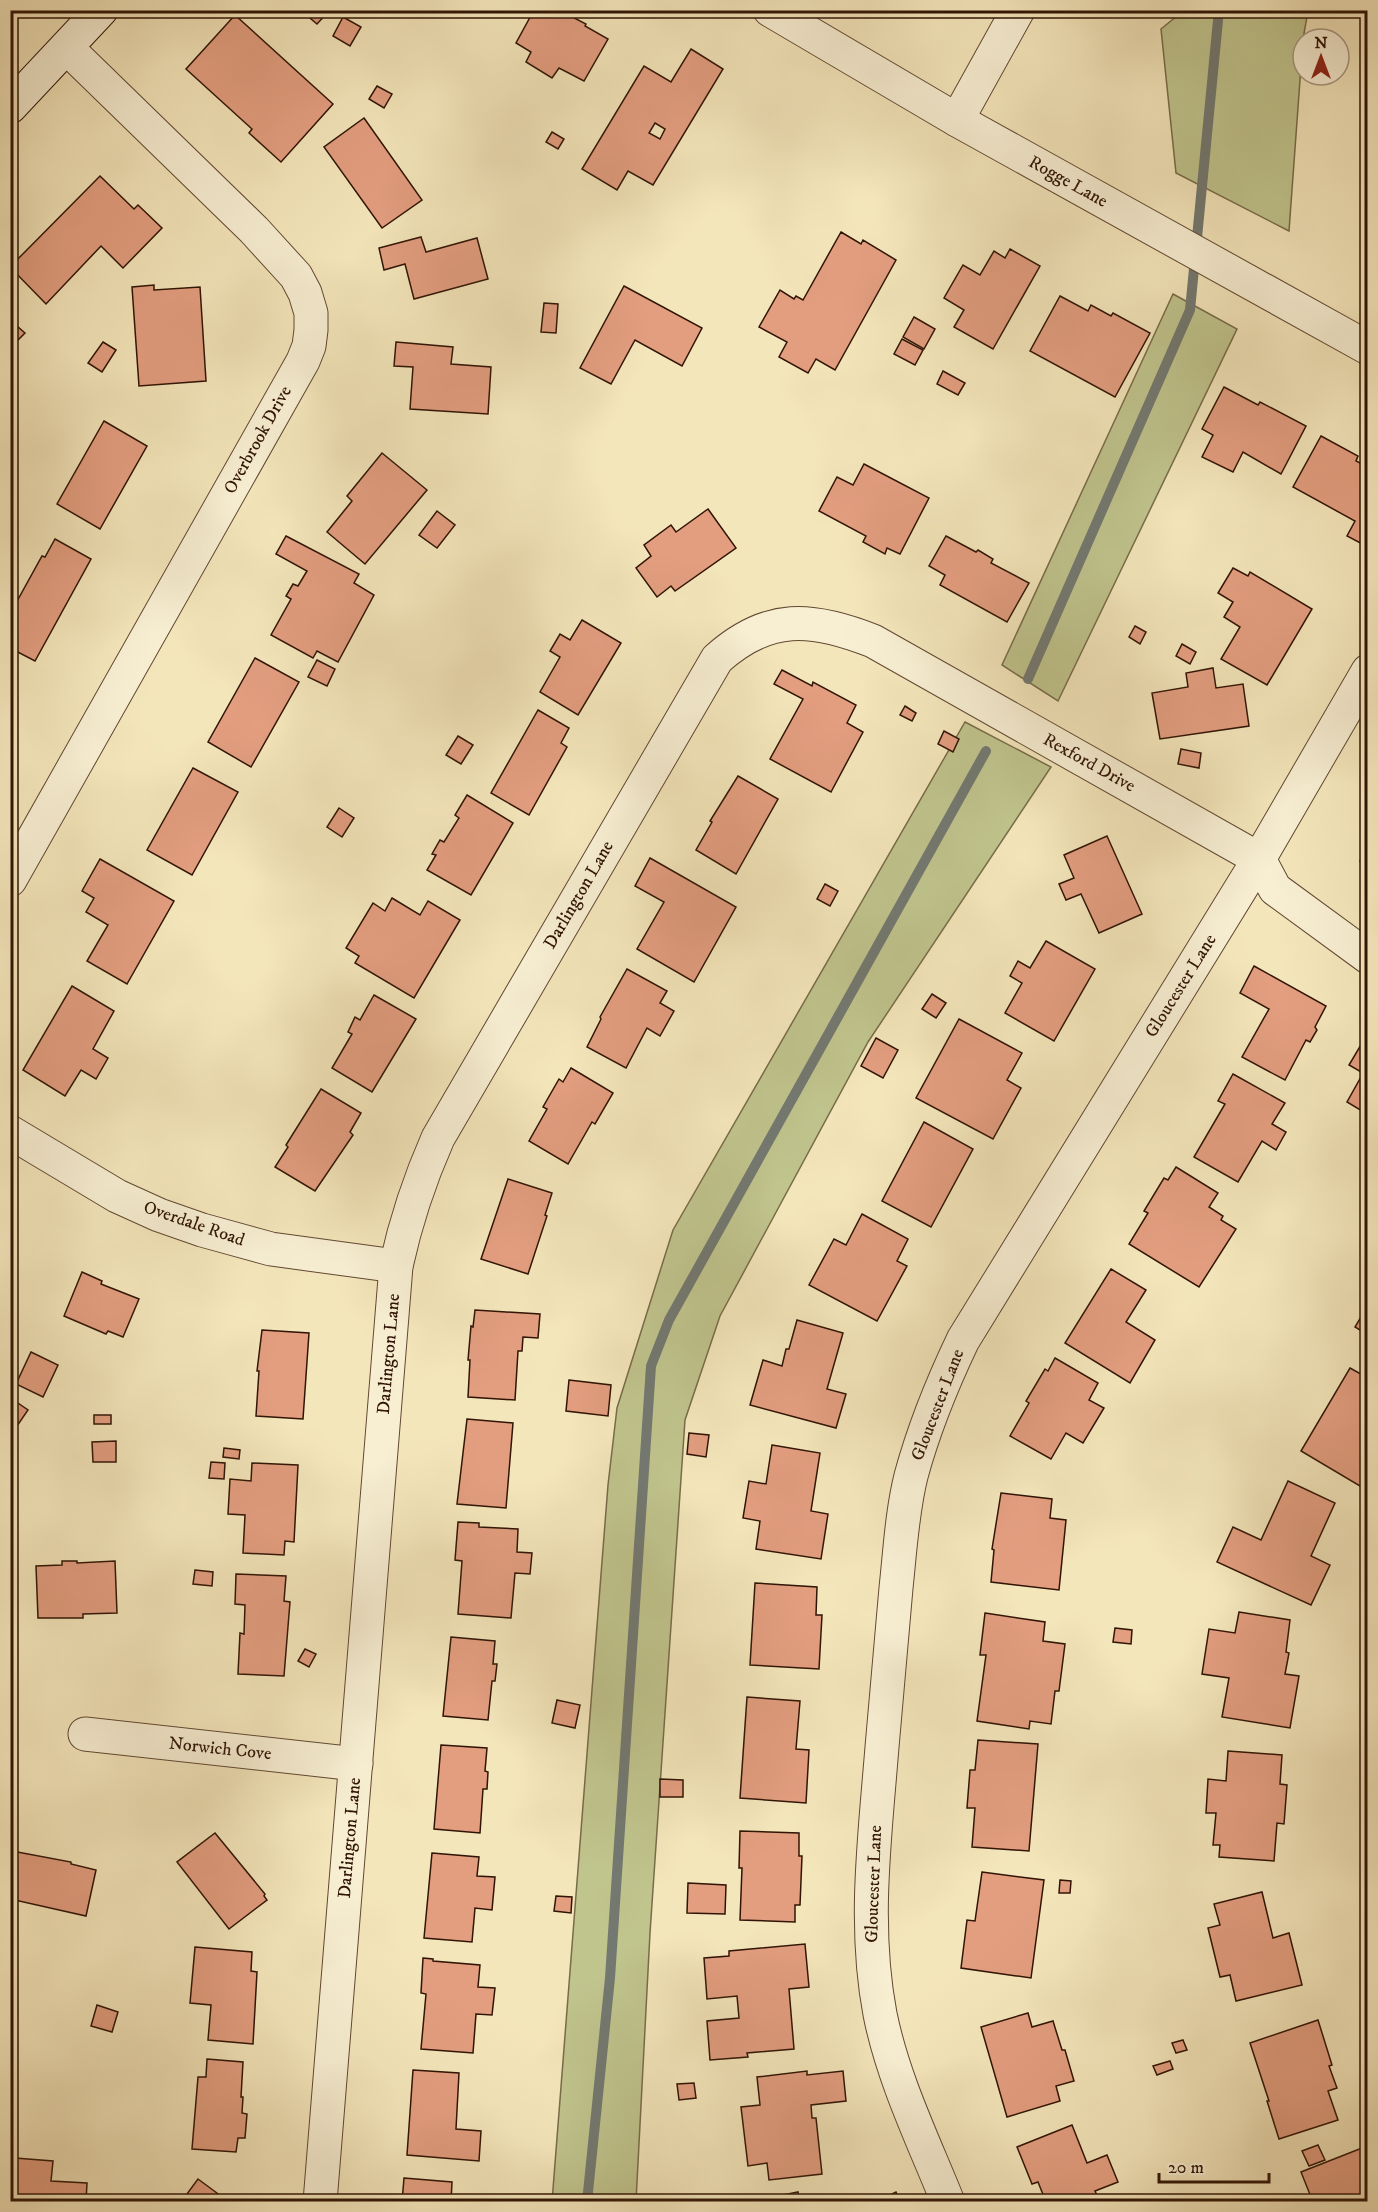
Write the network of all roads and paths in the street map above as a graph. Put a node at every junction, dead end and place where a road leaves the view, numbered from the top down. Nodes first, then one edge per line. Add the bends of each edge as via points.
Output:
1 (101, 10) edge
2 (770, 10) edge
3 (1018, 10) edge
4 (67, 48) junction
5 (10, 107) edge
6 (957, 120) junction
7 (1360, 344) edge
8 (779, 625) joint
9 (1368, 671) edge
10 (1259, 859) junction
11 (10, 880) edge
12 (1368, 957) edge
13 (10, 1132) edge
14 (396, 1266) junction
15 (85, 1734) dead end
16 (356, 1764) junction
17 (320, 2202) edge
18 (948, 2202) edge

1 - 4 street
2 - 6 street, Rogge Lane
3 - 6 street
4 - 5 street
4 - 11 street, Overbrook Drive via 289,268 305,293 311,330 303,361
6 - 7 street, Rogge Lane
8 - 10 street, Rexford Drive via 829,627 873,641
8 - 14 street, Darlington Lane via 756,631 735,643 717,659 704,679 438,1138 405,1221
9 - 10 street, Gloucester Lane
10 - 12 street via 1275,889
10 - 18 street, Gloucester Lane via 963,1340 935,1403 911,1478 901,1532 875,1837 872,1962 893,2065
13 - 14 street, Overdale Road via 117,1196 202,1230 271,1249
14 - 16 street, Darlington Lane
15 - 16 street, Norwich Cove
16 - 17 street, Darlington Lane

